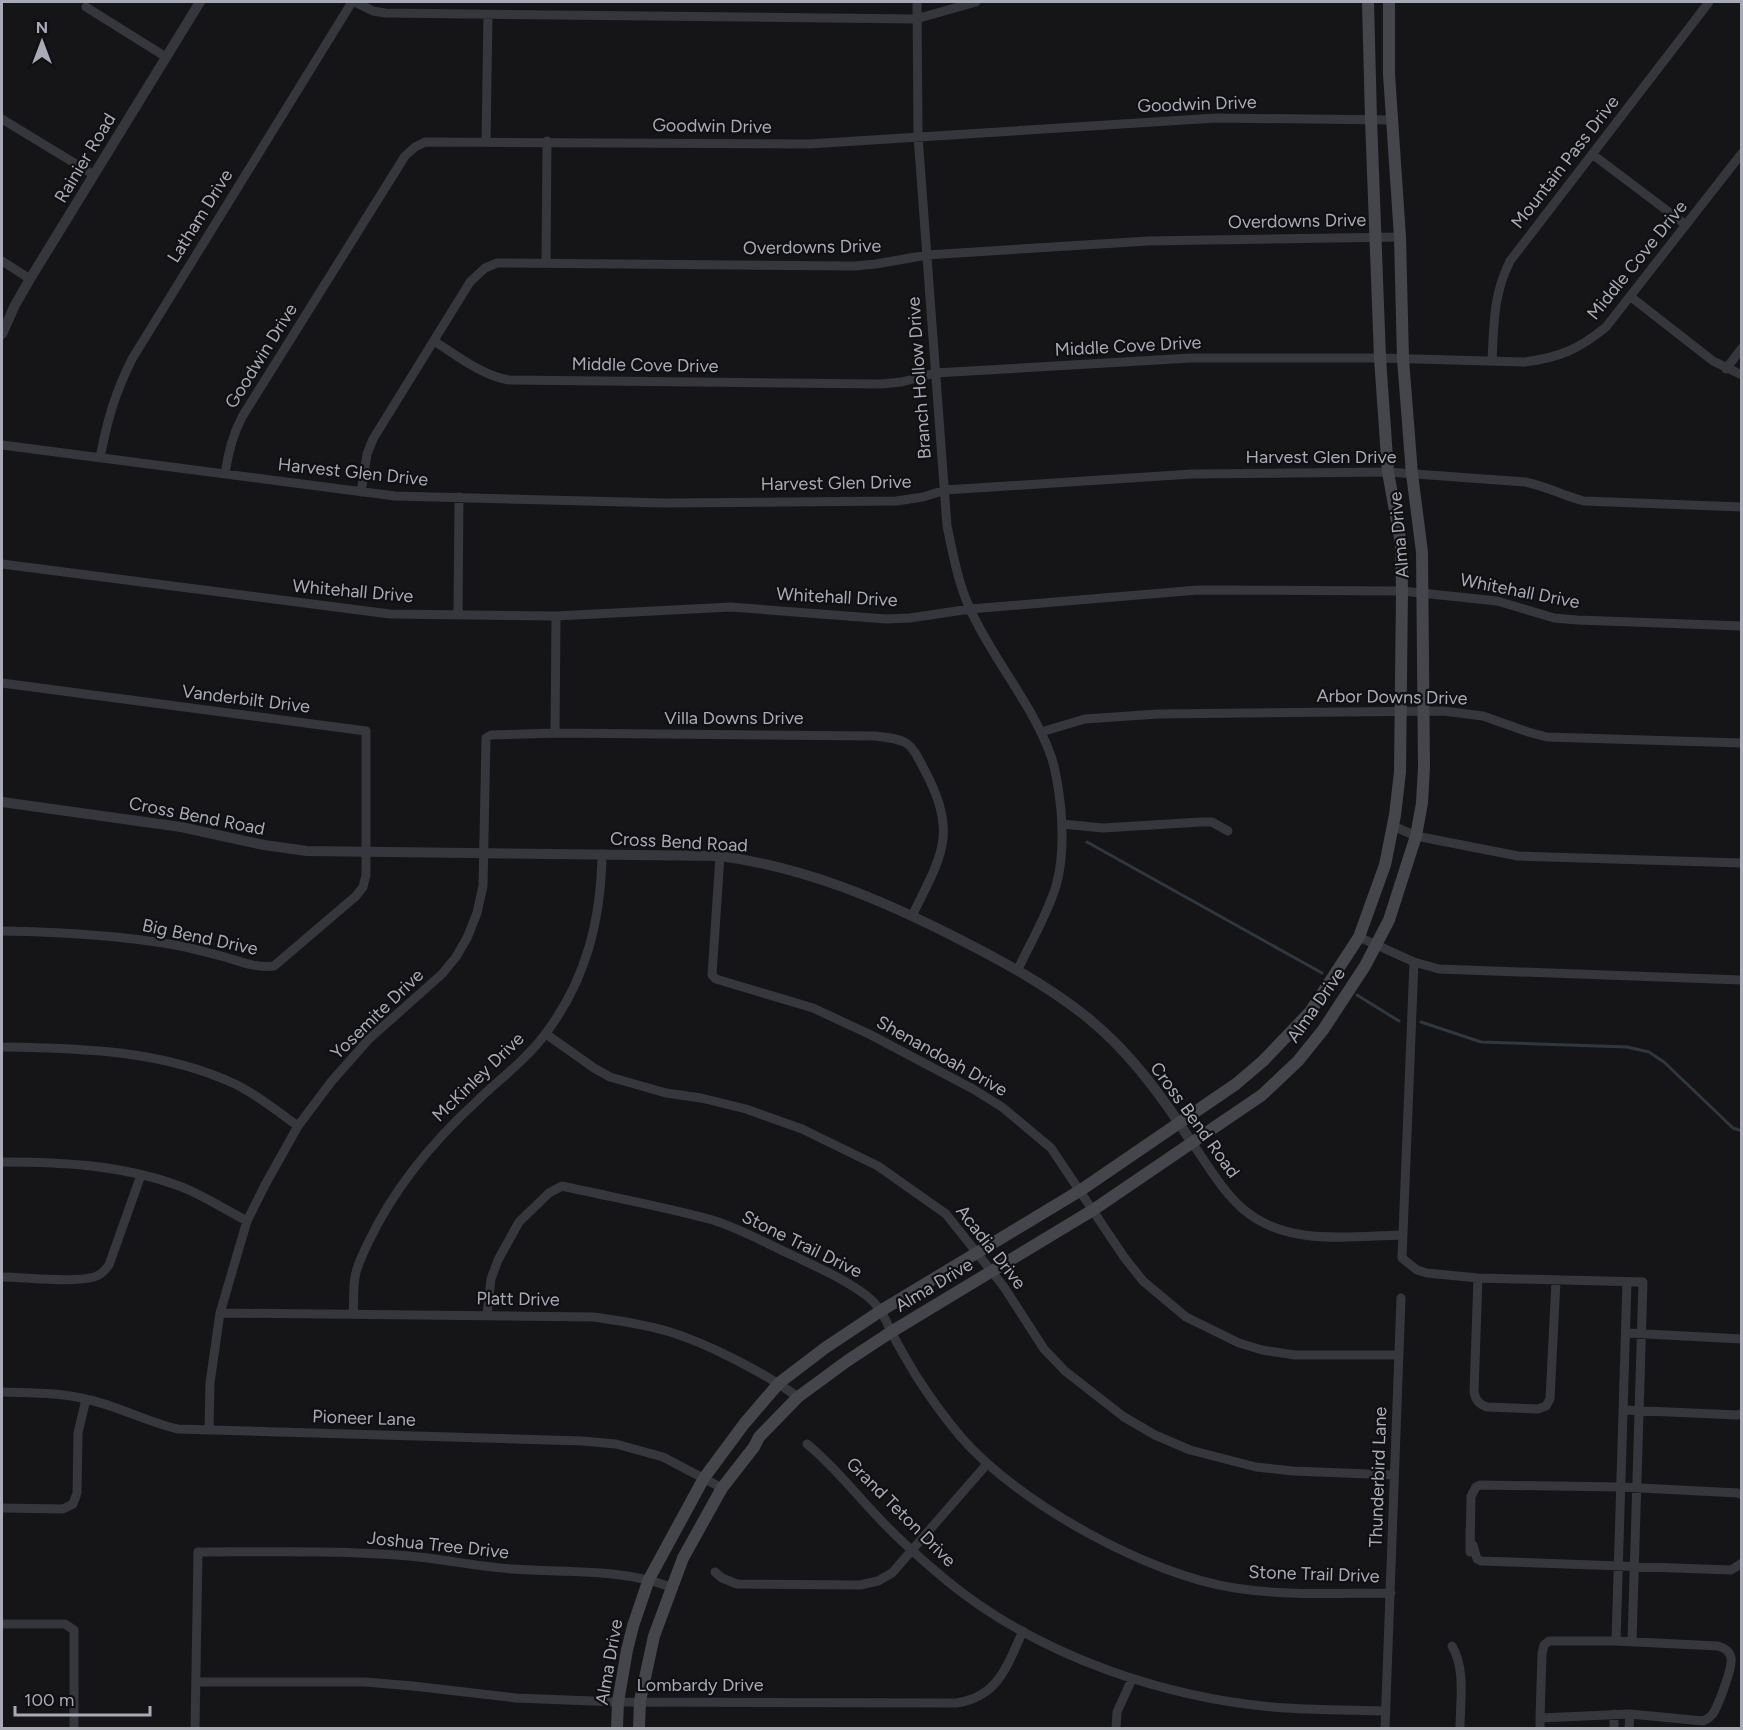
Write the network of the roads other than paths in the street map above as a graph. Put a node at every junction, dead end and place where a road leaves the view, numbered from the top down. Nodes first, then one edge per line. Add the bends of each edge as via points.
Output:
1 (200, 2) edge
2 (353, 2) edge
3 (917, 2) edge
4 (976, 2) edge
5 (1368, 2) edge
6 (1389, 2) edge
7 (1709, 2) edge
8 (86, 7) dead end
9 (488, 15) junction
10 (916, 19) junction
11 (166, 57) junction
12 (2, 119) edge
13 (1371, 119) junction
14 (1391, 120) junction
15 (918, 136) junction
16 (486, 141) junction
17 (547, 141) junction
18 (1742, 153) edge
19 (1592, 154) junction
20 (94, 175) junction
21 (1686, 225) junction
22 (1375, 237) junction
23 (1400, 237) junction
24 (927, 255) junction
25 (2, 261) edge
26 (546, 263) junction
27 (30, 279) junction
28 (1631, 297) junction
29 (2, 334) edge
30 (434, 341) junction
31 (1742, 348) edge
32 (1380, 358) junction
33 (1403, 359) junction
34 (1492, 361) junction
35 (1726, 369) junction
36 (935, 373) junction
37 (1742, 375) edge
38 (2, 445) edge
39 (100, 458) junction
40 (1388, 472) junction
41 (225, 474) junction
42 (1412, 474) junction
43 (945, 490) junction
44 (361, 492) junction
45 (459, 497) junction
46 (1742, 507) edge
47 (2, 564) edge
48 (1402, 591) junction
49 (1421, 592) junction
50 (970, 609) junction
51 (458, 614) junction
52 (556, 616) junction
53 (1742, 626) edge
54 (2, 683) edge
55 (1400, 711) junction
56 (1424, 712) junction
57 (1041, 732) junction
58 (555, 734) junction
59 (1742, 743) edge
60 (2, 802) edge
61 (1062, 824) junction
62 (1393, 826) junction
63 (1228, 831) dead end
64 (1416, 836) junction
65 (366, 852) junction
66 (484, 853) junction
67 (602, 854) junction
68 (720, 856) junction
69 (1742, 863) edge
70 (912, 916) junction
71 (2, 931) edge
72 (1359, 937) junction
73 (1376, 946) junction
74 (1414, 962) junction
75 (1018, 969) junction
76 (1742, 980) edge
77 (546, 1034) junction
78 (2, 1047) edge
79 (1180, 1123) junction
80 (298, 1126) junction
81 (1192, 1143) junction
82 (2, 1162) edge
83 (141, 1175) junction
84 (1081, 1191) junction
85 (1093, 1210) junction
86 (247, 1221) junction
87 (1402, 1235) junction
88 (978, 1252) junction
89 (992, 1271) junction
90 (2, 1277) edge
91 (1478, 1278) junction
92 (1556, 1281) junction
93 (1627, 1282) junction
94 (1401, 1298) dead end
95 (1627, 1308) junction
96 (1643, 1308) junction
97 (882, 1310) junction
98 (220, 1312) junction
99 (353, 1314) junction
100 (487, 1315) junction
101 (891, 1332) junction
102 (1627, 1333) junction
103 (1643, 1333) junction
104 (1742, 1339) edge
105 (1399, 1355) junction
106 (1625, 1375) junction
107 (1641, 1376) junction
108 (779, 1383) junction
109 (2, 1392) edge
110 (798, 1397) junction
111 (86, 1399) junction
112 (1624, 1410) junction
113 (1640, 1410) junction
114 (1742, 1414) edge
115 (209, 1430) junction
116 (807, 1444) dead end
117 (1622, 1458) junction
118 (1638, 1459) junction
119 (987, 1464) junction
120 (1394, 1475) junction
121 (704, 1478) junction
122 (1621, 1487) junction
123 (1637, 1487) junction
124 (722, 1488) junction
125 (1740, 1494) edge
126 (2, 1508) edge
127 (913, 1551) junction
128 (1619, 1564) junction
129 (1741, 1564) edge
130 (1635, 1565) junction
131 (715, 1572) dead end
132 (648, 1579) junction
133 (671, 1587) junction
134 (1391, 1593) junction
135 (2, 1624) edge
136 (1023, 1631) junction
137 (1616, 1641) junction
138 (1632, 1642) junction
139 (1452, 1646) dead end
140 (1132, 1678) junction
141 (195, 1682) junction
142 (618, 1701) junction
143 (640, 1701) junction
144 (1386, 1711) junction
145 (1614, 1714) junction
146 (1630, 1714) junction
147 (1540, 1723) edge
148 (74, 1728) edge
149 (195, 1728) edge
150 (617, 1728) edge
151 (639, 1728) edge
152 (1116, 1728) edge
153 (1385, 1728) edge
154 (1460, 1728) edge
155 (1614, 1728) edge
156 (1629, 1728) edge

1 - 11 street, Rainier Road
2 - 9 street via 385,13
2 - 39 street, Latham Drive via 132,359 106,422
3 - 10 street, Branch Hollow Drive
4 - 10 street
5 - 13 main road, Alma Drive
6 - 14 main road, Alma Drive
7 - 19 street, Mountain Pass Drive
8 - 11 street
9 - 10 street
9 - 16 street
10 - 15 street, Branch Hollow Drive
11 - 20 street, Rainier Road
12 - 20 street
13 - 14 street, Goodwin Drive
13 - 15 street, Goodwin Drive via 1216,118
13 - 22 main road, Alma Drive
14 - 23 main road, Alma Drive
15 - 17 street, Goodwin Drive via 809,144
15 - 24 street, Branch Hollow Drive
16 - 17 street, Goodwin Drive
16 - 41 street, Goodwin Drive via 431,141 405,156 242,417 228,453
17 - 26 street
18 - 21 street, Middle Cove Drive
19 - 21 street
19 - 34 street, Mountain Pass Drive via 1510,261 1496,299
20 - 27 street, Rainier Road
21 - 28 street, Middle Cove Drive
22 - 23 street, Overdowns Drive
22 - 24 street, Overdowns Drive via 1148,241
22 - 32 main road, Alma Drive
23 - 33 main road, Alma Drive
24 - 26 street, Overdowns Drive via 855,266
24 - 36 street, Branch Hollow Drive
25 - 27 street
26 - 30 street, Overdowns Drive via 497,263 485,268 470,282
27 - 29 street, Rainier Road
28 - 34 street, Middle Cove Drive via 1606,327 1587,343 1564,354 1545,360
28 - 35 street
30 - 36 street, Middle Cove Drive via 483,372 509,380 880,384
30 - 44 street, Overdowns Drive via 374,439 367,454
31 - 35 street
32 - 33 street, Middle Cove Drive
32 - 36 street, Middle Cove Drive via 1191,358
32 - 40 main road, Alma Drive
33 - 34 street, Middle Cove Drive
33 - 42 main road, Alma Drive
35 - 37 street
36 - 43 street, Branch Hollow Drive
38 - 39 street, Harvest Glen Drive
39 - 41 street, Harvest Glen Drive
40 - 42 street, Harvest Glen Drive
40 - 43 street, Harvest Glen Drive via 1192,474
40 - 48 main road, Alma Drive via 1401,544
41 - 44 street, Harvest Glen Drive
42 - 46 street, Harvest Glen Drive via 1525,482 1584,501
42 - 49 main road, Alma Drive via 1422,552
43 - 45 street, Harvest Glen Drive via 896,501 664,502
43 - 50 street, Branch Hollow Drive via 949,535
44 - 45 street, Harvest Glen Drive
45 - 51 street
47 - 51 street, Whitehall Drive via 362,611
48 - 49 street, Whitehall Drive
48 - 50 street, Whitehall Drive via 1198,590
48 - 55 main road, Alma Drive
49 - 53 street, Whitehall Drive via 1497,601 1554,618
49 - 56 main road, Alma Drive
50 - 52 street, Whitehall Drive via 886,619 731,607
50 - 57 street, Branch Hollow Drive
51 - 52 street, Whitehall Drive
52 - 58 street
54 - 65 street, Vanderbilt Drive via 366,731
55 - 56 street, Arbor Downs Drive
55 - 57 street, Arbor Downs Drive via 1158,714 1085,719
55 - 62 main road, Alma Drive via 1400,772
56 - 59 street, Arbor Downs Drive via 1483,716 1547,737
56 - 64 main road, Alma Drive via 1422,803
57 - 61 street, Branch Hollow Drive via 1052,758
58 - 66 street, Villa Downs Drive via 486,738
58 - 70 street, Villa Downs Drive via 900,739 914,748 938,794 944,823 939,861
60 - 65 street, Cross Bend Road via 181,827 275,847
61 - 63 street via 1103,828 1212,822
61 - 75 street, Branch Hollow Drive via 1055,887
62 - 64 street
62 - 72 main road, Alma Drive via 1385,865
64 - 69 street via 1518,856
64 - 73 main road, Alma Drive via 1398,896
65 - 66 street, Cross Bend Road
65 - 71 street, Big Bend Drive via 366,875 356,896 274,966 248,965 177,946 115,936
66 - 67 street, Cross Bend Road
66 - 80 street, Yosemite Drive via 477,913 456,957 369,1039
67 - 68 street, Cross Bend Road
67 - 77 street, McKinley Drive via 598,916 590,949 565,1006
68 - 70 street, Cross Bend Road via 821,879
68 - 84 street, Shenandoah Drive via 712,975 716,979 813,1008 973,1089 1002,1107 1051,1148
70 - 75 street, Cross Bend Road
72 - 73 street
72 - 79 main road, Alma Drive via 1310,1012 1285,1039 1236,1084
73 - 74 street
73 - 81 main road, Alma Drive via 1334,1015 1298,1061 1262,1095
74 - 76 street via 1439,969
74 - 87 street
75 - 79 street, Cross Bend Road via 1089,1019 1152,1083
77 - 88 street, Acadia Drive via 610,1077 746,1109 802,1129 878,1166 946,1214
77 - 99 street, McKinley Drive via 514,1069 450,1125 397,1191 358,1266
78 - 80 street via 112,1051 155,1059 236,1085
79 - 81 street, Cross Bend Road
79 - 84 main road, Alma Drive
80 - 86 street, Yosemite Drive
81 - 85 main road, Alma Drive
81 - 87 street, Cross Bend Road via 1244,1210 1278,1229 1315,1237
82 - 83 street via 44,1162
83 - 86 street via 185,1188
83 - 90 street via 109,1265 102,1273 72,1279
84 - 85 street, Shenandoah Drive
84 - 88 main road, Alma Drive
85 - 89 main road, Alma Drive
85 - 105 street, Shenandoah Drive via 1143,1281 1186,1317 1212,1331 1262,1350 1295,1355
86 - 98 street, Yosemite Drive
87 - 91 street via 1402,1258 1417,1270
88 - 89 street, Acadia Drive
88 - 97 main road, Alma Drive
89 - 101 main road, Alma Drive
89 - 120 street, Acadia Drive via 1044,1348 1065,1371 1124,1417 1155,1435 1190,1450 1256,1467
91 - 92 street
91 - 92 street via 1475,1399 1487,1407 1538,1409 1551,1399
92 - 93 street
93 - 95 street
93 - 96 street via 1643,1282
94 - 105 street, Thunderbird Lane
95 - 96 street
95 - 102 street
96 - 103 street
97 - 100 street, Stone Trail Drive via 852,1285 712,1220 562,1186 519,1222 491,1279
97 - 101 street, Stone Trail Drive
97 - 108 main road, Alma Drive
98 - 99 street, Platt Drive
98 - 115 street, Yosemite Drive via 210,1383
99 - 100 street, Platt Drive
100 - 108 street, Platt Drive via 594,1317 646,1326 700,1343
101 - 110 main road, Alma Drive
101 - 119 street, Stone Trail Drive via 937,1406
102 - 103 street
102 - 106 street
103 - 104 street
103 - 107 street
105 - 120 street, Thunderbird Lane
106 - 107 street
106 - 112 street
107 - 113 street
108 - 110 street, Platt Drive
108 - 121 main road, Alma Drive
109 - 111 street, Pioneer Lane
110 - 124 main road, Alma Drive via 759,1437
111 - 115 street, Pioneer Lane via 156,1424
111 - 126 street via 78,1432 77,1493 73,1504 63,1509
112 - 113 street
112 - 117 street
113 - 114 street
113 - 118 street
115 - 121 street, Pioneer Lane via 616,1444 663,1457
116 - 127 street, Grand Teton Drive
117 - 118 street
117 - 122 street
118 - 123 street
119 - 127 street
119 - 134 street, Stone Trail Drive via 1074,1526 1146,1561 1191,1577 1233,1588 1275,1592
120 - 134 street, Thunderbird Lane
121 - 124 street, Pioneer Lane
121 - 132 main road, Alma Drive
122 - 123 street
122 - 128 street
122 - 128 street via 1485,1484 1476,1487 1471,1496 1470,1529 1477,1559 1481,1561
123 - 125 street
123 - 130 street
124 - 133 main road, Alma Drive
127 - 131 street via 892,1573 861,1585 737,1584
127 - 136 street, Grand Teton Drive via 972,1600
128 - 130 street
128 - 137 street
129 - 130 street via 1731,1570
130 - 138 street
132 - 133 street, Joshua Tree Drive
132 - 141 street, Joshua Tree Drive via 609,1572 512,1569 364,1552 198,1552
132 - 142 main road, Alma Drive via 633,1626
133 - 143 main road, Alma Drive via 654,1636
134 - 144 street, Thunderbird Lane
135 - 148 street via 65,1624 74,1630
136 - 140 street, Grand Teton Drive via 1064,1652
136 - 143 street, Lombardy Drive via 993,1687 968,1701
137 - 138 street
137 - 147 street via 1555,1640 1544,1645
138 - 146 street via 1723,1648 1730,1654 1731,1664 1714,1711 1703,1721
139 - 154 street via 1459,1665
140 - 144 street, Grand Teton Drive via 1235,1702 1285,1708
140 - 152 street via 1117,1712
141 - 142 street, Lombardy Drive via 364,1682 516,1698
141 - 149 street
142 - 143 street, Lombardy Drive
142 - 150 main road, Alma Drive
143 - 151 main road, Alma Drive
144 - 153 street, Thunderbird Lane
145 - 146 street
145 - 147 street
145 - 155 street
146 - 156 street

